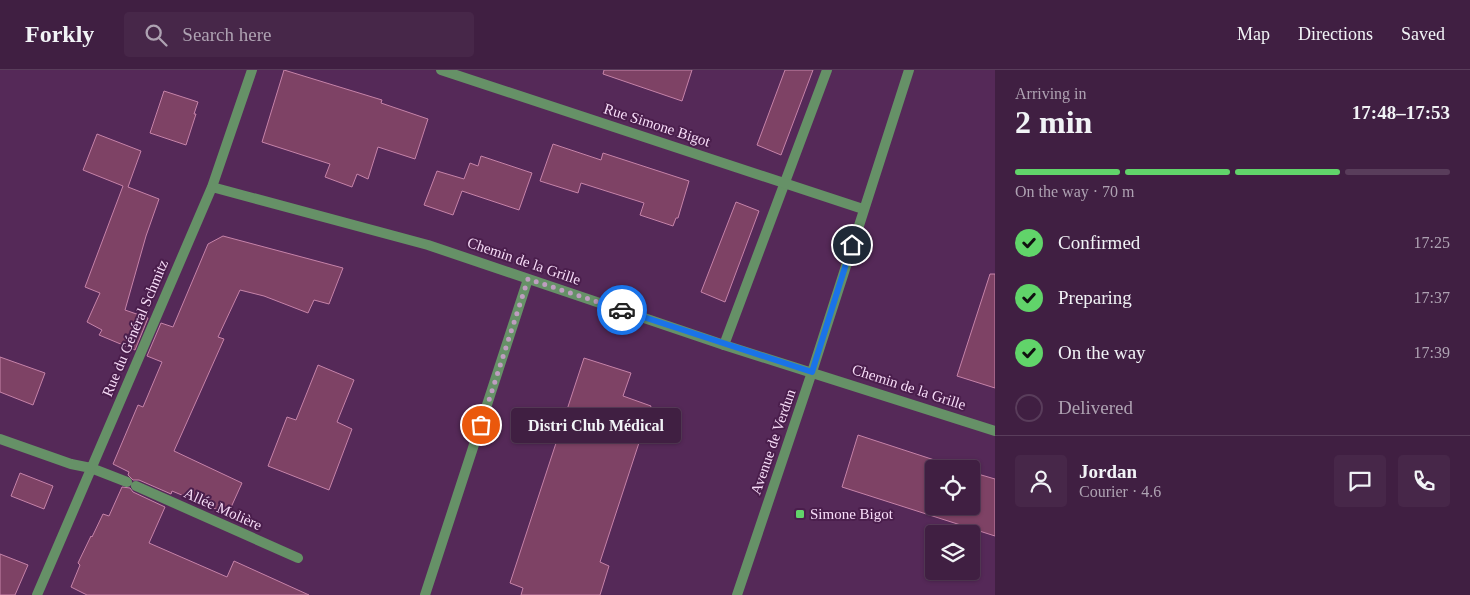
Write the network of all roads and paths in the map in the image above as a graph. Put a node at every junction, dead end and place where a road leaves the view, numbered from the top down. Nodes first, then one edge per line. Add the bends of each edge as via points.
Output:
1 (252, 70) edge
2 (441, 70) edge
3 (827, 70) edge
4 (909, 70) edge
5 (785, 183) junction
6 (212, 187) junction
7 (863, 209) junction
8 (528, 279) junction
9 (724, 345) junction
10 (812, 372) junction
11 (995, 431) edge
12 (0, 439) edge
13 (91, 468) junction
14 (298, 558) dead end
15 (37, 595) edge
16 (425, 595) edge
17 (737, 595) edge

1 - 6 street, Rue du Général Schmitz
2 - 5 street, Rue Simone Bigot
3 - 5 street
4 - 7 street, Avenue de Verdun
5 - 7 street, Rue Simone Bigot
5 - 9 street
6 - 8 street, Chemin de la Grille via 428,245
6 - 13 street, Rue du Général Schmitz
7 - 10 street, Avenue de Verdun
8 - 9 street, Chemin de la Grille
8 - 16 street
9 - 10 street, Chemin de la Grille
10 - 11 street, Chemin de la Grille
10 - 17 street, Avenue de Verdun
12 - 13 street, Allée Molière
13 - 14 street, Allée Molière
13 - 15 street, Rue du Général Schmitz

